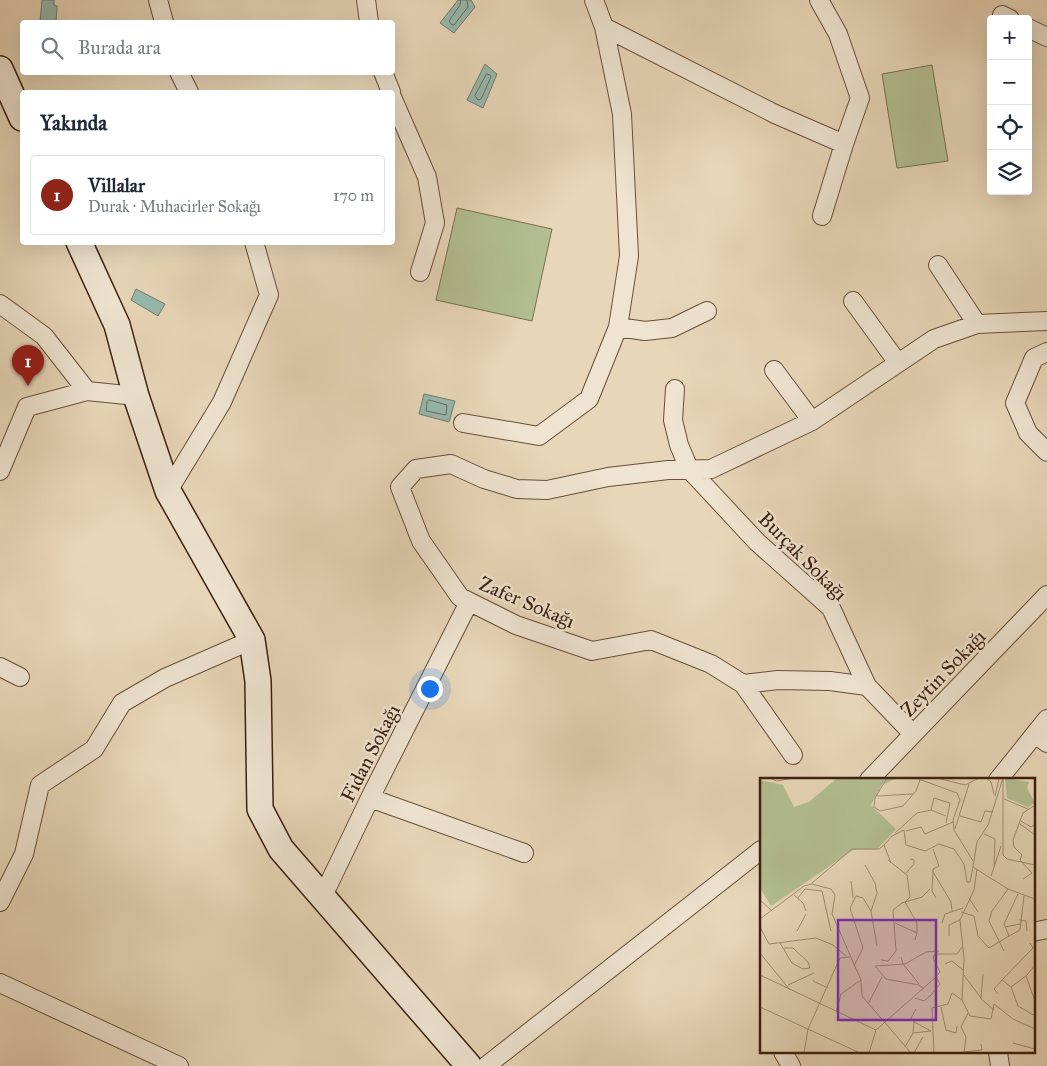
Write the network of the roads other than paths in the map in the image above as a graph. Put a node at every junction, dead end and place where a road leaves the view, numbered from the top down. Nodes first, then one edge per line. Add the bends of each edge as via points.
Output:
1 (158, 0) edge
2 (366, 0) edge
3 (594, 0) edge
4 (819, 0) edge
5 (163, 20) edge
6 (369, 20) edge
7 (604, 27) junction
8 (1032, 30) edge
9 (1047, 37) edge
10 (0, 69) edge
11 (181, 75) edge
12 (384, 75) edge
13 (188, 90) edge
14 (390, 90) edge
15 (395, 104) edge
16 (20, 114) edge
17 (844, 144) junction
18 (822, 216) dead end
19 (80, 245) edge
20 (255, 245) edge
21 (938, 265) dead end
22 (420, 272) dead end
23 (853, 301) dead end
24 (0, 304) edge
25 (707, 311) dead end
26 (1047, 321) edge
27 (977, 324) junction
28 (618, 327) junction
29 (1047, 352) edge
30 (898, 363) junction
31 (774, 370) dead end
32 (675, 389) dead end
33 (87, 391) junction
34 (136, 396) junction
35 (812, 421) junction
36 (463, 423) dead end
37 (1047, 452) edge
38 (689, 469) junction
39 (0, 471) edge
40 (168, 491) junction
41 (470, 602) junction
42 (1045, 603) edge
43 (252, 640) junction
44 (0, 667) edge
45 (20, 677) dead end
46 (743, 684) junction
47 (867, 686) junction
48 (1047, 719) edge
49 (913, 734) junction
50 (1041, 739) edge
51 (793, 755) dead end
52 (871, 778) edge
53 (1000, 778) edge
54 (370, 798) junction
55 (760, 851) edge
56 (524, 853) dead end
57 (323, 896) junction
58 (0, 902) edge
59 (1047, 929) edge
60 (1034, 932) edge
61 (0, 983) edge
62 (784, 1054) edge
63 (179, 1066) edge
64 (469, 1066) edge
65 (486, 1066) edge
66 (791, 1066) edge

1 - 5 street
2 - 6 street
3 - 7 street
4 - 17 street via 838,34 860,98
7 - 17 street via 776,114
7 - 28 street via 622,114 629,256
8 - 9 street
10 - 16 street
11 - 13 street
12 - 14 street
15 - 22 street via 427,177 435,223
17 - 18 street
19 - 34 street via 117,325
20 - 40 street via 270,295 222,402
21 - 27 street
23 - 30 street
24 - 33 street via 44,336
25 - 28 street via 672,328 645,331
26 - 27 street, Zafer Sokağı
27 - 30 street, Zafer Sokağı via 934,339
28 - 36 street via 589,399 539,436
29 - 37 street via 1034,358 1015,403 1028,433
30 - 35 street, Zafer Sokağı
31 - 35 street
32 - 38 street, Burçak Sokağı via 673,420 678,445
33 - 34 street
33 - 39 street via 27,407
34 - 40 street
35 - 38 street, Zafer Sokağı via 711,469
38 - 41 street, Zafer Sokağı via 608,477 547,490 517,489 451,464 416,469 400,487 421,541 460,597
38 - 47 street, Burçak Sokağı via 757,542 830,608
40 - 43 street
41 - 46 street, Zafer Sokağı via 516,625 592,651 651,640 711,664
41 - 54 street, Fidan Sokağı
42 - 49 street, Zeytin Sokağı
43 - 57 street via 258,681 260,809 281,849
43 - 58 street via 165,678 122,703 94,749 40,784 24,854
44 - 45 street
46 - 47 street via 778,680
46 - 51 street
47 - 49 street
48 - 50 street
49 - 52 street, Zeytin Sokağı
50 - 53 street
54 - 56 street
54 - 57 street, Fidan Sokağı
55 - 65 street
57 - 64 street
59 - 60 street
61 - 63 street
62 - 66 street

